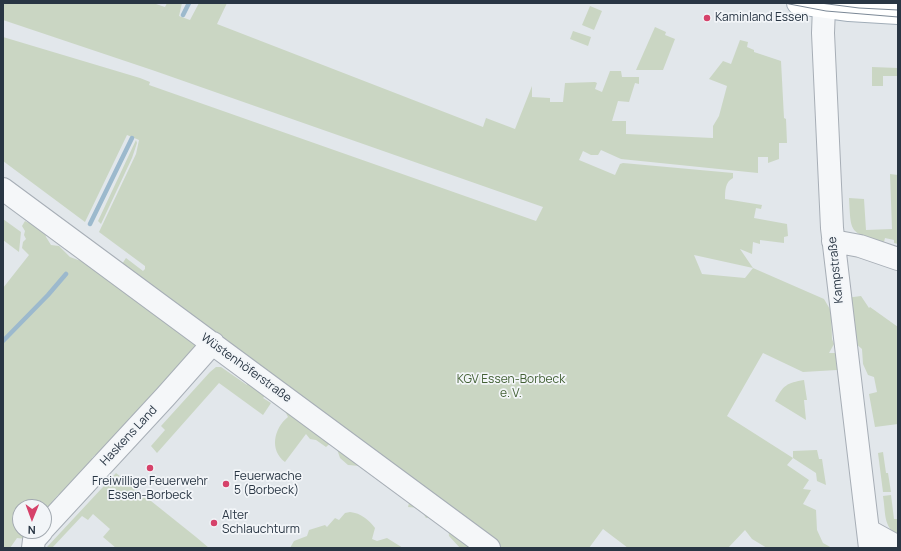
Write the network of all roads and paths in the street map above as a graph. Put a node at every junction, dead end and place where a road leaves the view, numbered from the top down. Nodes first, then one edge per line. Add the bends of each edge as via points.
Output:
1 (798, 3) edge
2 (824, 7) junction
3 (898, 13) edge
4 (3, 189) edge
5 (833, 241) junction
6 (898, 260) edge
7 (213, 343) junction
8 (52, 519) edge
9 (869, 539) edge
10 (898, 547) edge
11 (489, 548) edge

1 - 2 main road
2 - 3 main road
2 - 5 street, Kampstraße
4 - 7 street, Wüstenhöferstraße
5 - 6 street via 860,246
5 - 9 street, Kampstraße
7 - 8 street, Haskens Land
7 - 11 street, Wüstenhöferstraße
9 - 10 street, Kampstraße

